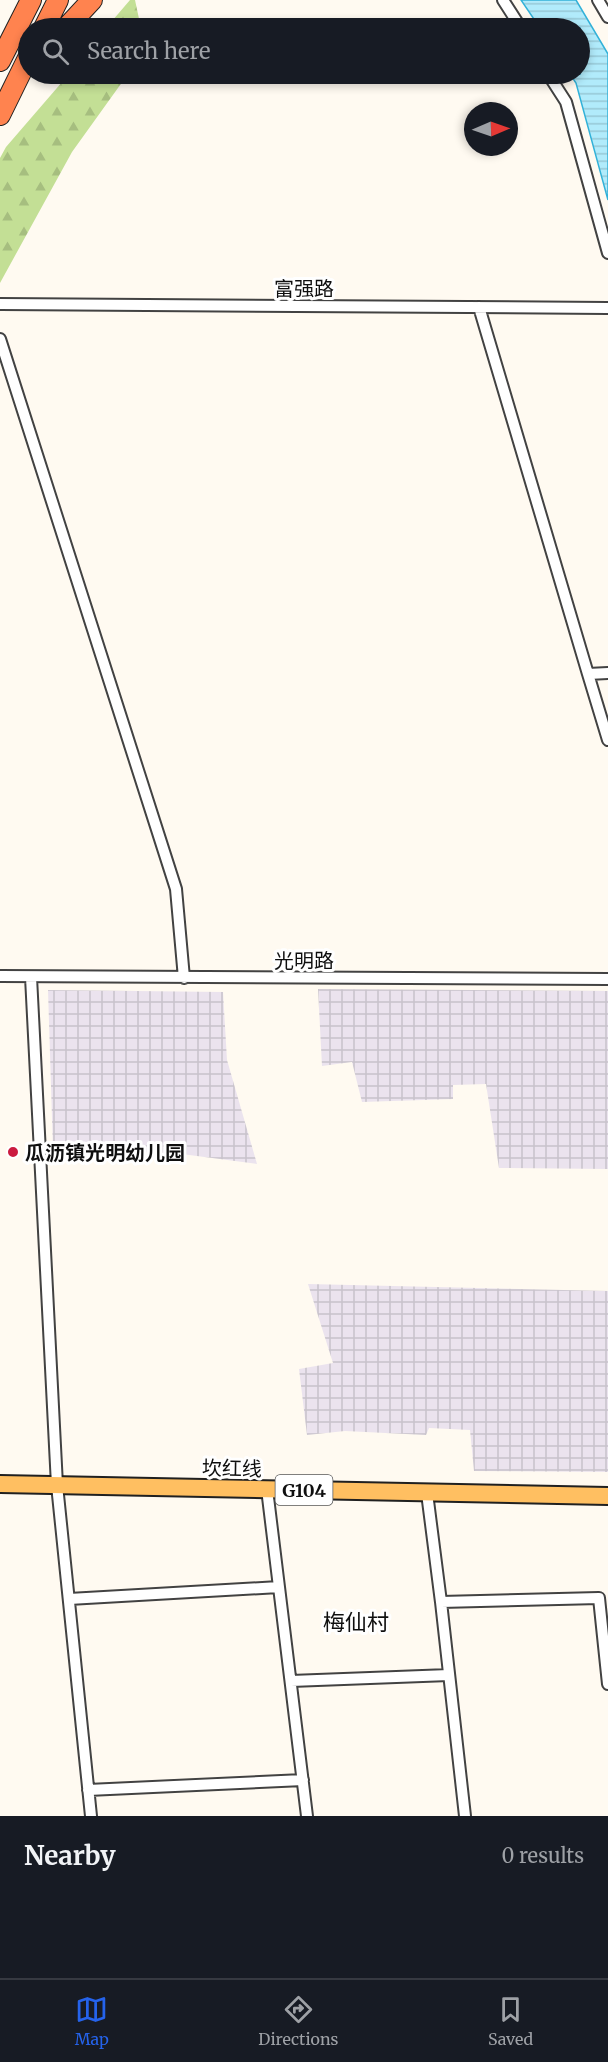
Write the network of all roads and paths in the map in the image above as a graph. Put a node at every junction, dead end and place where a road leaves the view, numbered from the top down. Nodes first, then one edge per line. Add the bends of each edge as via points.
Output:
1 (31, 0) edge
2 (58, 0) edge
3 (92, 0) edge
4 (503, 0) edge
5 (598, 0) edge
6 (608, 17) edge
7 (22, 18) edge
8 (49, 18) edge
9 (75, 18) edge
10 (515, 18) edge
11 (18, 26) edge
12 (0, 61) edge
13 (18, 78) edge
14 (18, 82) edge
15 (554, 84) edge
16 (13, 88) junction
17 (0, 115) edge
18 (608, 253) edge
19 (0, 304) edge
20 (479, 307) junction
21 (608, 308) edge
22 (0, 339) edge
23 (608, 673) edge
24 (588, 674) junction
25 (608, 740) edge
26 (0, 976) edge
27 (32, 977) junction
28 (184, 978) junction
29 (608, 979) edge
30 (0, 1484) edge
31 (57, 1485) junction
32 (267, 1489) junction
33 (427, 1493) junction
34 (608, 1496) edge
35 (279, 1587) junction
36 (69, 1599) junction
37 (441, 1602) junction
38 (449, 1675) junction
39 (291, 1682) junction
40 (608, 1684) edge
41 (303, 1780) junction
42 (88, 1790) junction
43 (91, 1816) edge
44 (307, 1816) edge
45 (465, 1816) edge

1 - 7 highway
2 - 8 highway
3 - 9 highway
4 - 10 street
5 - 6 street
11 - 12 highway
13 - 16 highway
14 - 16 highway
15 - 18 street via 566,102
16 - 17 highway
19 - 20 street, 富强路
20 - 21 street, 富强路
20 - 24 street
22 - 28 street via 176,889
23 - 24 street
24 - 25 street
26 - 27 street, 光明路
27 - 28 street, 光明路
27 - 31 street
28 - 29 street, 光明路
30 - 31 main road, 坎红线 / G104
31 - 32 main road, 坎红线 / G104
31 - 36 street
32 - 33 main road, 坎红线 / G104
32 - 35 street
33 - 34 main road, 坎红线 / G104
33 - 37 street
35 - 36 street
35 - 39 street
36 - 42 street
37 - 38 street
37 - 40 street via 599,1598
38 - 39 street
38 - 45 street
39 - 41 street
41 - 42 street
41 - 44 street
42 - 43 street

